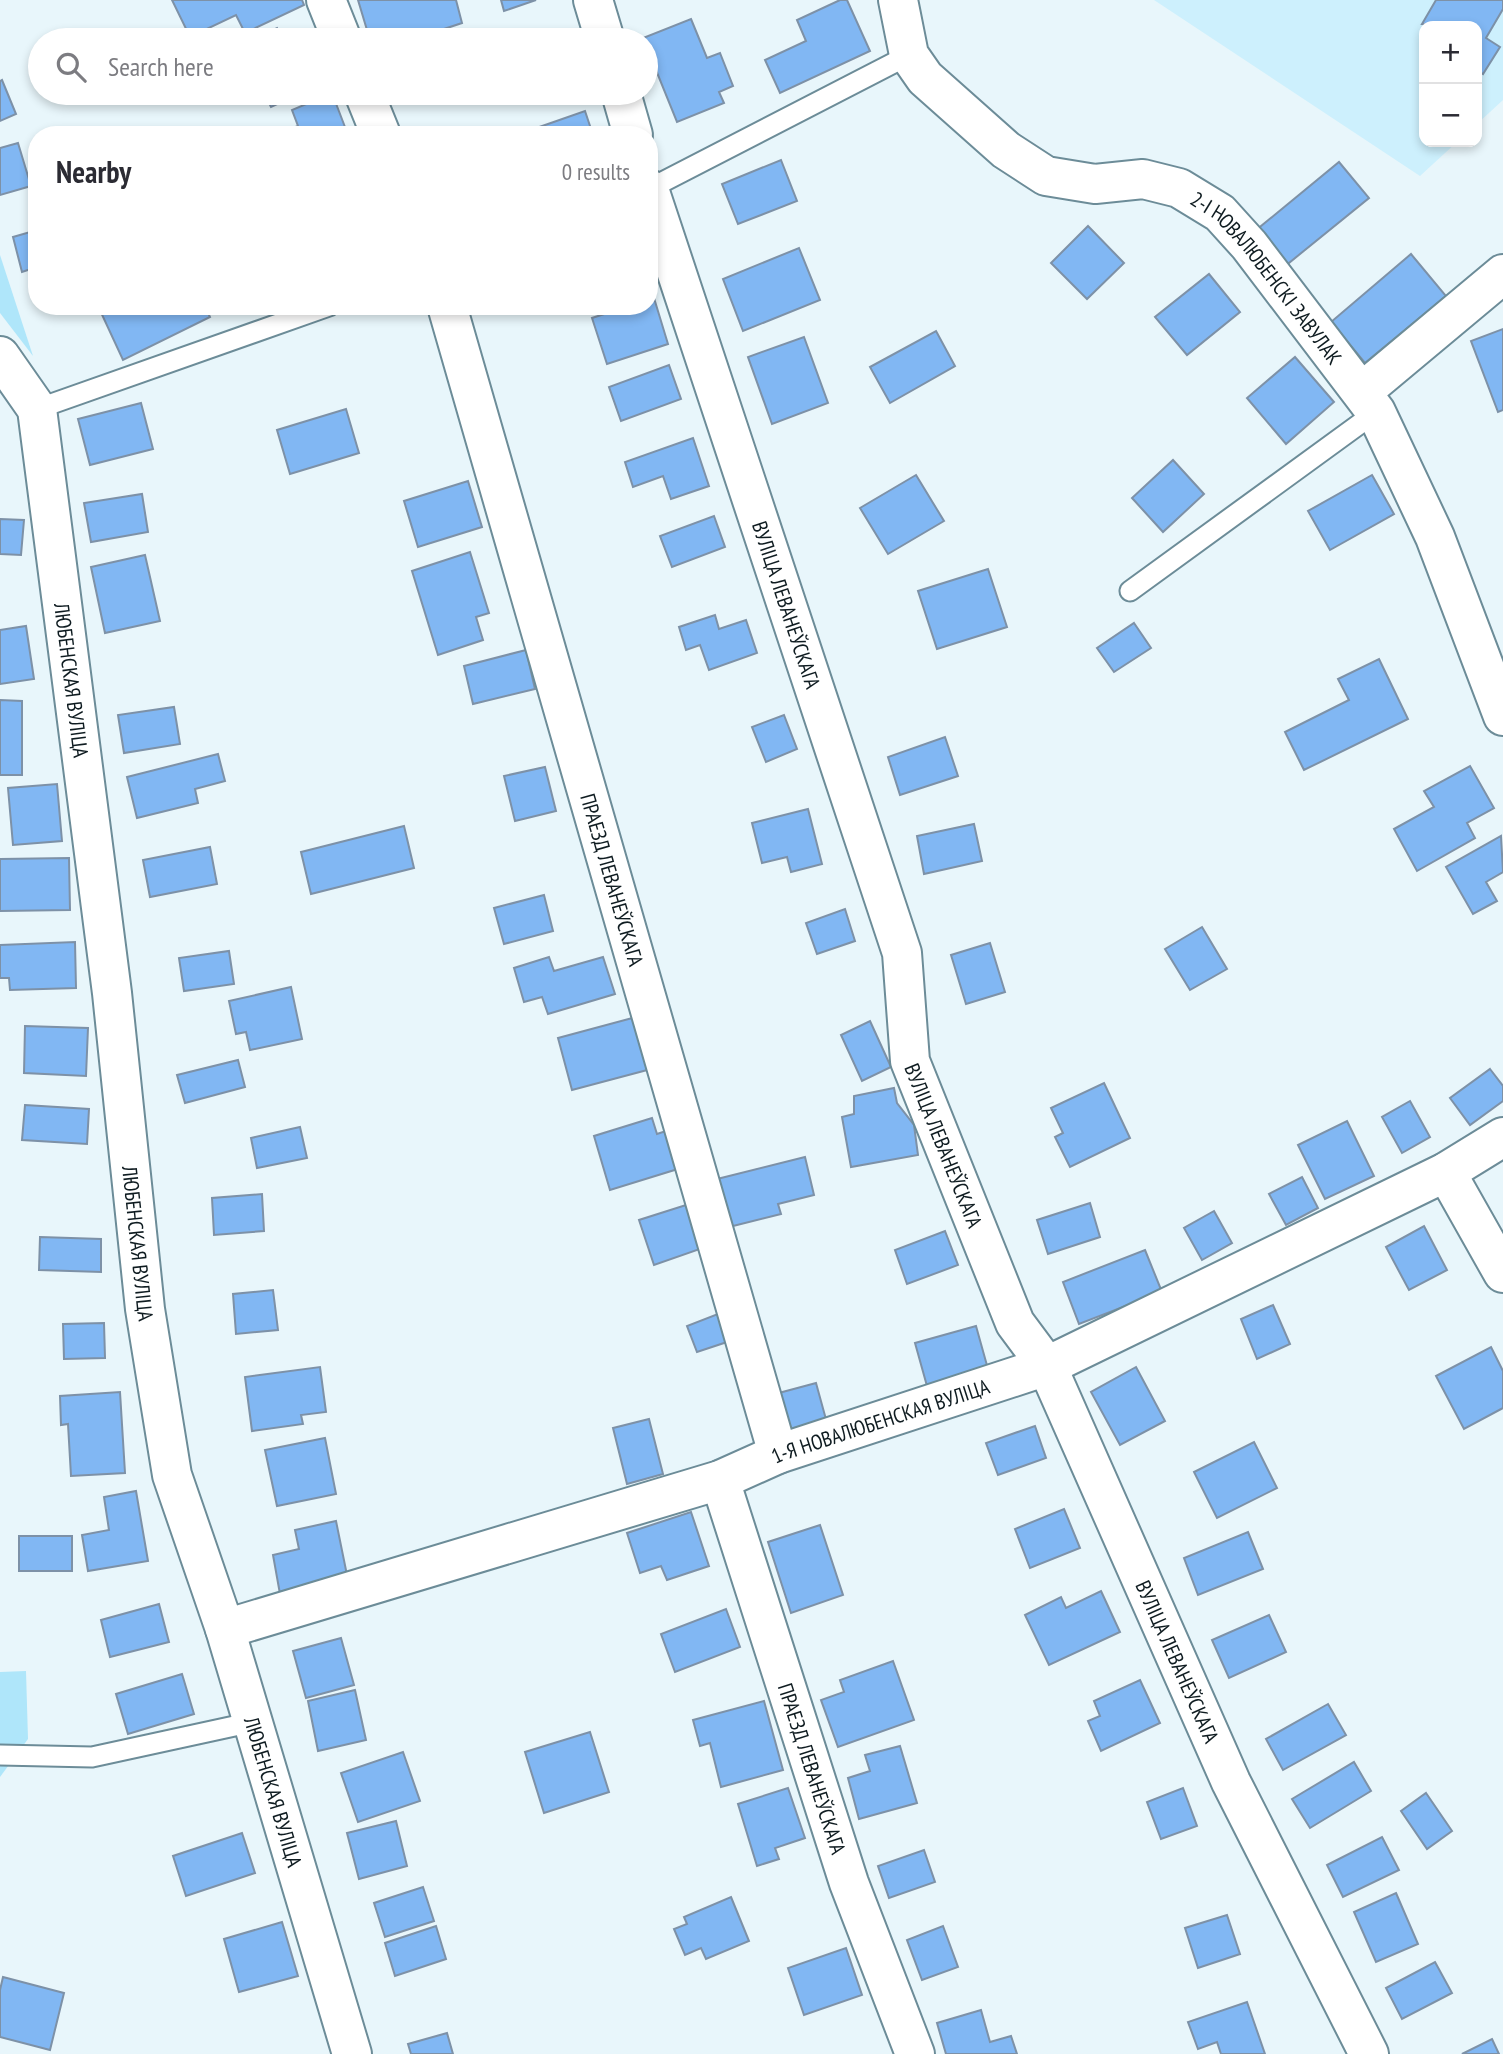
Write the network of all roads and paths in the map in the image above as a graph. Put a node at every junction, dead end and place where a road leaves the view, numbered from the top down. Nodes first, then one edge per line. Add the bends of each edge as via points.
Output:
1 (326, 0) edge
2 (593, 0) edge
3 (903, 2) edge
4 (337, 28) edge
5 (601, 28) edge
6 (909, 55) junction
7 (369, 105) edge
8 (624, 105) edge
9 (377, 126) edge
10 (630, 126) edge
11 (658, 184) edge
12 (658, 216) edge
13 (1503, 274) edge
14 (303, 315) edge
15 (450, 315) edge
16 (0, 356) edge
17 (0, 389) edge
18 (1369, 402) junction
19 (37, 409) junction
20 (1130, 591) dead end
21 (1503, 716) edge
22 (1503, 1137) edge
23 (1446, 1172) junction
24 (1503, 1273) edge
25 (1047, 1366) junction
26 (778, 1454) junction
27 (720, 1480) junction
28 (225, 1629) junction
29 (253, 1722) junction
30 (0, 1755) edge
31 (352, 2054) edge
32 (915, 2054) edge
33 (1369, 2054) edge

1 - 4 street
2 - 5 street
3 - 6 street, 2-І НОВАЛЮБЕНСКІ ЗАВУЛАК
6 - 11 lane
6 - 18 street, 2-І НОВАЛЮБЕНСКІ ЗАВУЛАК via 925,78 1006,150 1046,176 1095,184 1143,178 1179,188 1220,213
7 - 9 street
8 - 10 street
12 - 25 street, ВУЛІЦА ЛЕВАНЕЎСКАГА via 902,953 910,1061 1015,1322
13 - 18 street
14 - 19 lane
15 - 26 street, ПРАЕЗД ЛЕВАНЕЎСКАГА
16 - 19 street, ЛЮБЕНСКАЯ ВУЛІЦА
17 - 19 street
18 - 20 lane
18 - 21 street, 2-І НОВАЛЮБЕНСКІ ЗАВУЛАК via 1435,537
19 - 28 street, ЛЮБЕНСКАЯ ВУЛІЦА via 113,993 145,1309 172,1475
22 - 23 street, 1-Я НОВАЛЮБЕНСКАЯ ВУЛІЦА
23 - 24 street
23 - 25 street, 1-Я НОВАЛЮБЕНСКАЯ ВУЛІЦА
25 - 26 street, 1-Я НОВАЛЮБЕНСКАЯ ВУЛІЦА
25 - 33 street, ВУЛІЦА ЛЕВАНЕЎСКАГА via 1231,1782
26 - 27 street, 1-Я НОВАЛЮБЕНСКАЯ ВУЛІЦА
27 - 28 street, 1-Я НОВАЛЮБЕНСКАЯ ВУЛІЦА
27 - 32 street, ПРАЕЗД ЛЕВАНЕЎСКАГА via 849,1883
28 - 29 street, ЛЮБЕНСКАЯ ВУЛІЦА
29 - 30 lane via 92,1757
29 - 31 street, ЛЮБЕНСКАЯ ВУЛІЦА

